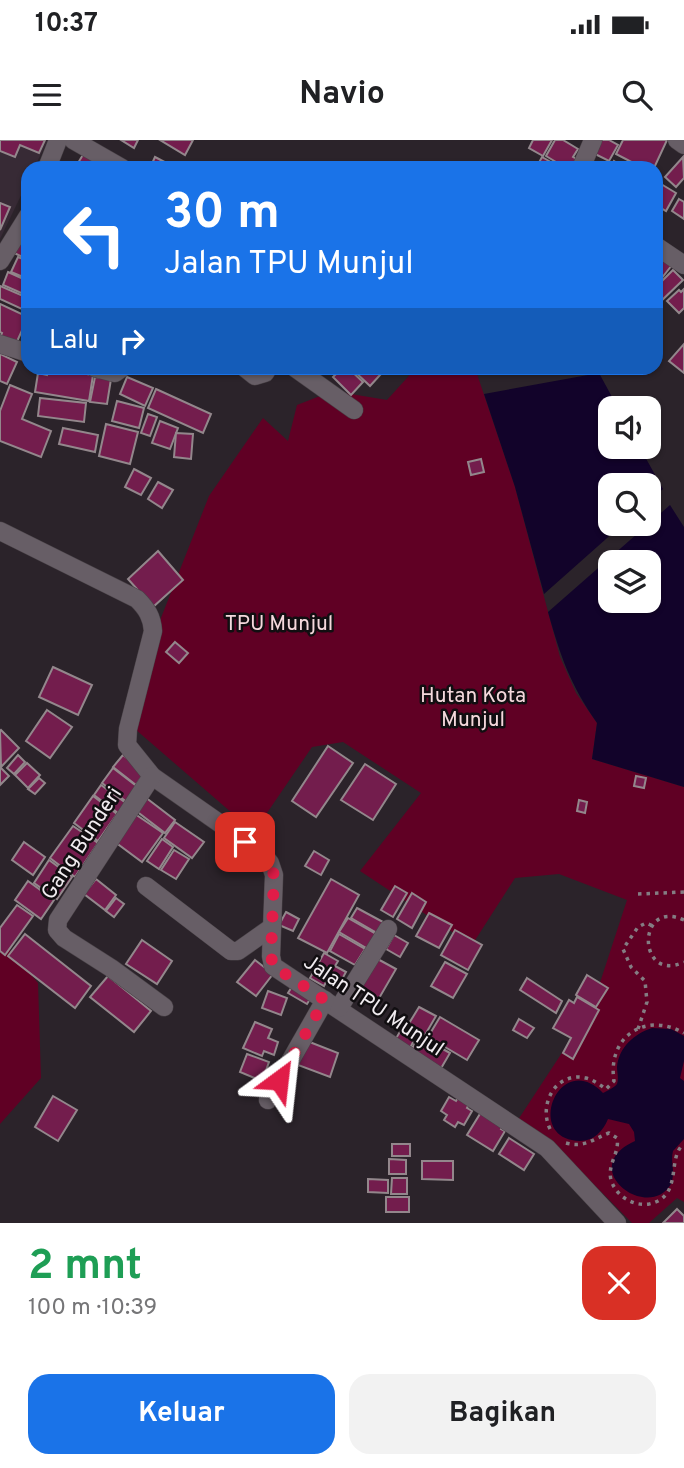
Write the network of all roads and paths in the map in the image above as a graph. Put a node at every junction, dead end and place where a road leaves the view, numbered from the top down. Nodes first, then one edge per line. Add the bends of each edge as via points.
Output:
1 (58, 140) edge
2 (73, 140) edge
3 (593, 140) edge
4 (50, 161) edge
5 (110, 161) edge
6 (584, 161) edge
7 (21, 236) edge
8 (663, 251) edge
9 (0, 261) edge
10 (684, 265) edge
11 (0, 344) edge
12 (21, 351) edge
13 (304, 375) edge
14 (354, 410) dead end
15 (0, 531) edge
16 (152, 776) junction
17 (146, 886) dead end
18 (684, 892) edge
19 (638, 894) dead end
20 (684, 920) edge
21 (653, 926) junction
22 (272, 927) junction
23 (388, 929) dead end
24 (684, 962) edge
25 (332, 1004) junction
26 (164, 1007) dead end
27 (638, 1028) junction
28 (684, 1033) edge
29 (268, 1100) dead end
30 (554, 1135) dead end
31 (562, 1141) dead end
32 (684, 1144) edge
33 (617, 1223) edge

1 - 4 street
2 - 5 street
3 - 6 street
7 - 9 street
8 - 10 street
11 - 12 street
13 - 14 street
15 - 16 street, Jalan TPU Munjul via 137,599 147,609 153,631 127,745
16 - 22 street, Jalan TPU Munjul via 270,863 274,875
16 - 26 street, Gang Bunderi via 58,920 57,930
17 - 22 street via 231,951 239,951
18 - 19 path
20 - 21 path via 665,917
21 - 24 path via 647,940 651,954 663,964
21 - 27 path via 638,927 623,949 631,967 645,981 647,1002
22 - 25 street, Jalan TPU Munjul via 273,966
23 - 25 street
25 - 29 street
25 - 33 street, Jalan TPU Munjul via 547,1148
27 - 28 path via 665,1025
27 - 30 path via 617,1049 614,1081 606,1089 578,1077 552,1090 545,1118
31 - 32 path via 580,1145 604,1135 618,1138 610,1167 613,1186 626,1200 645,1204 670,1192 677,1174 676,1155

